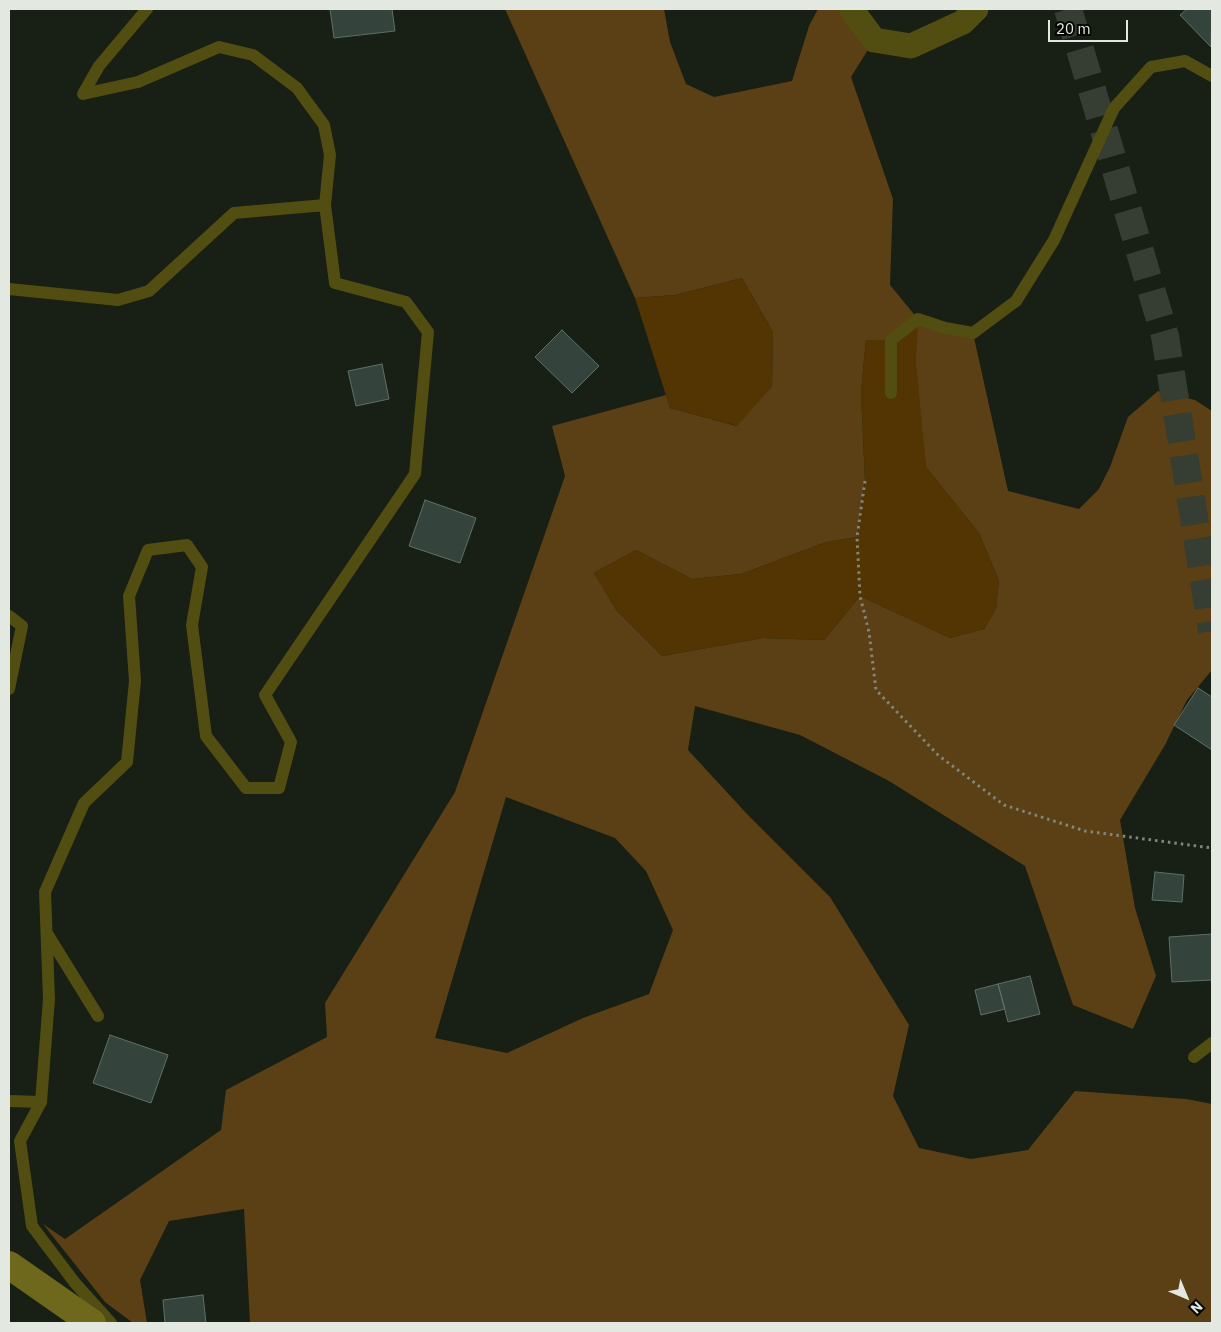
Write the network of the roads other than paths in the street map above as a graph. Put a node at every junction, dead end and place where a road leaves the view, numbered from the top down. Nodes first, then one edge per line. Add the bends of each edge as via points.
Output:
1 (147, 9) edge
2 (851, 9) edge
3 (976, 9) edge
4 (1212, 76) edge
5 (325, 205) junction
6 (9, 289) edge
7 (891, 393) dead end
8 (9, 616) edge
9 (9, 689) edge
10 (47, 933) junction
11 (98, 1016) dead end
12 (1212, 1043) edge
13 (1194, 1057) dead end
14 (9, 1101) edge
15 (41, 1102) junction
16 (9, 1265) edge
17 (92, 1323) edge
18 (111, 1323) edge

1 - 5 lane via 99,66 83,94 138,82 218,48 253,55 297,88 324,125 330,155
2 - 3 street via 874,40 911,46 963,22
4 - 7 lane via 1185,61 1151,67 1114,108 1054,240 1016,300 973,333 918,319 891,340
5 - 6 lane via 234,213 149,291 118,300
5 - 10 lane via 335,283 406,302 428,332 415,474 265,695 291,742 279,788 246,788 206,736 192,625 202,566 187,545 148,550 128,596 134,681 127,762 84,804 45,892
8 - 9 lane via 22,626
10 - 11 lane
10 - 15 lane via 49,999
12 - 13 lane
14 - 15 lane
15 - 18 lane via 20,1141 32,1226 75,1283
16 - 17 street

